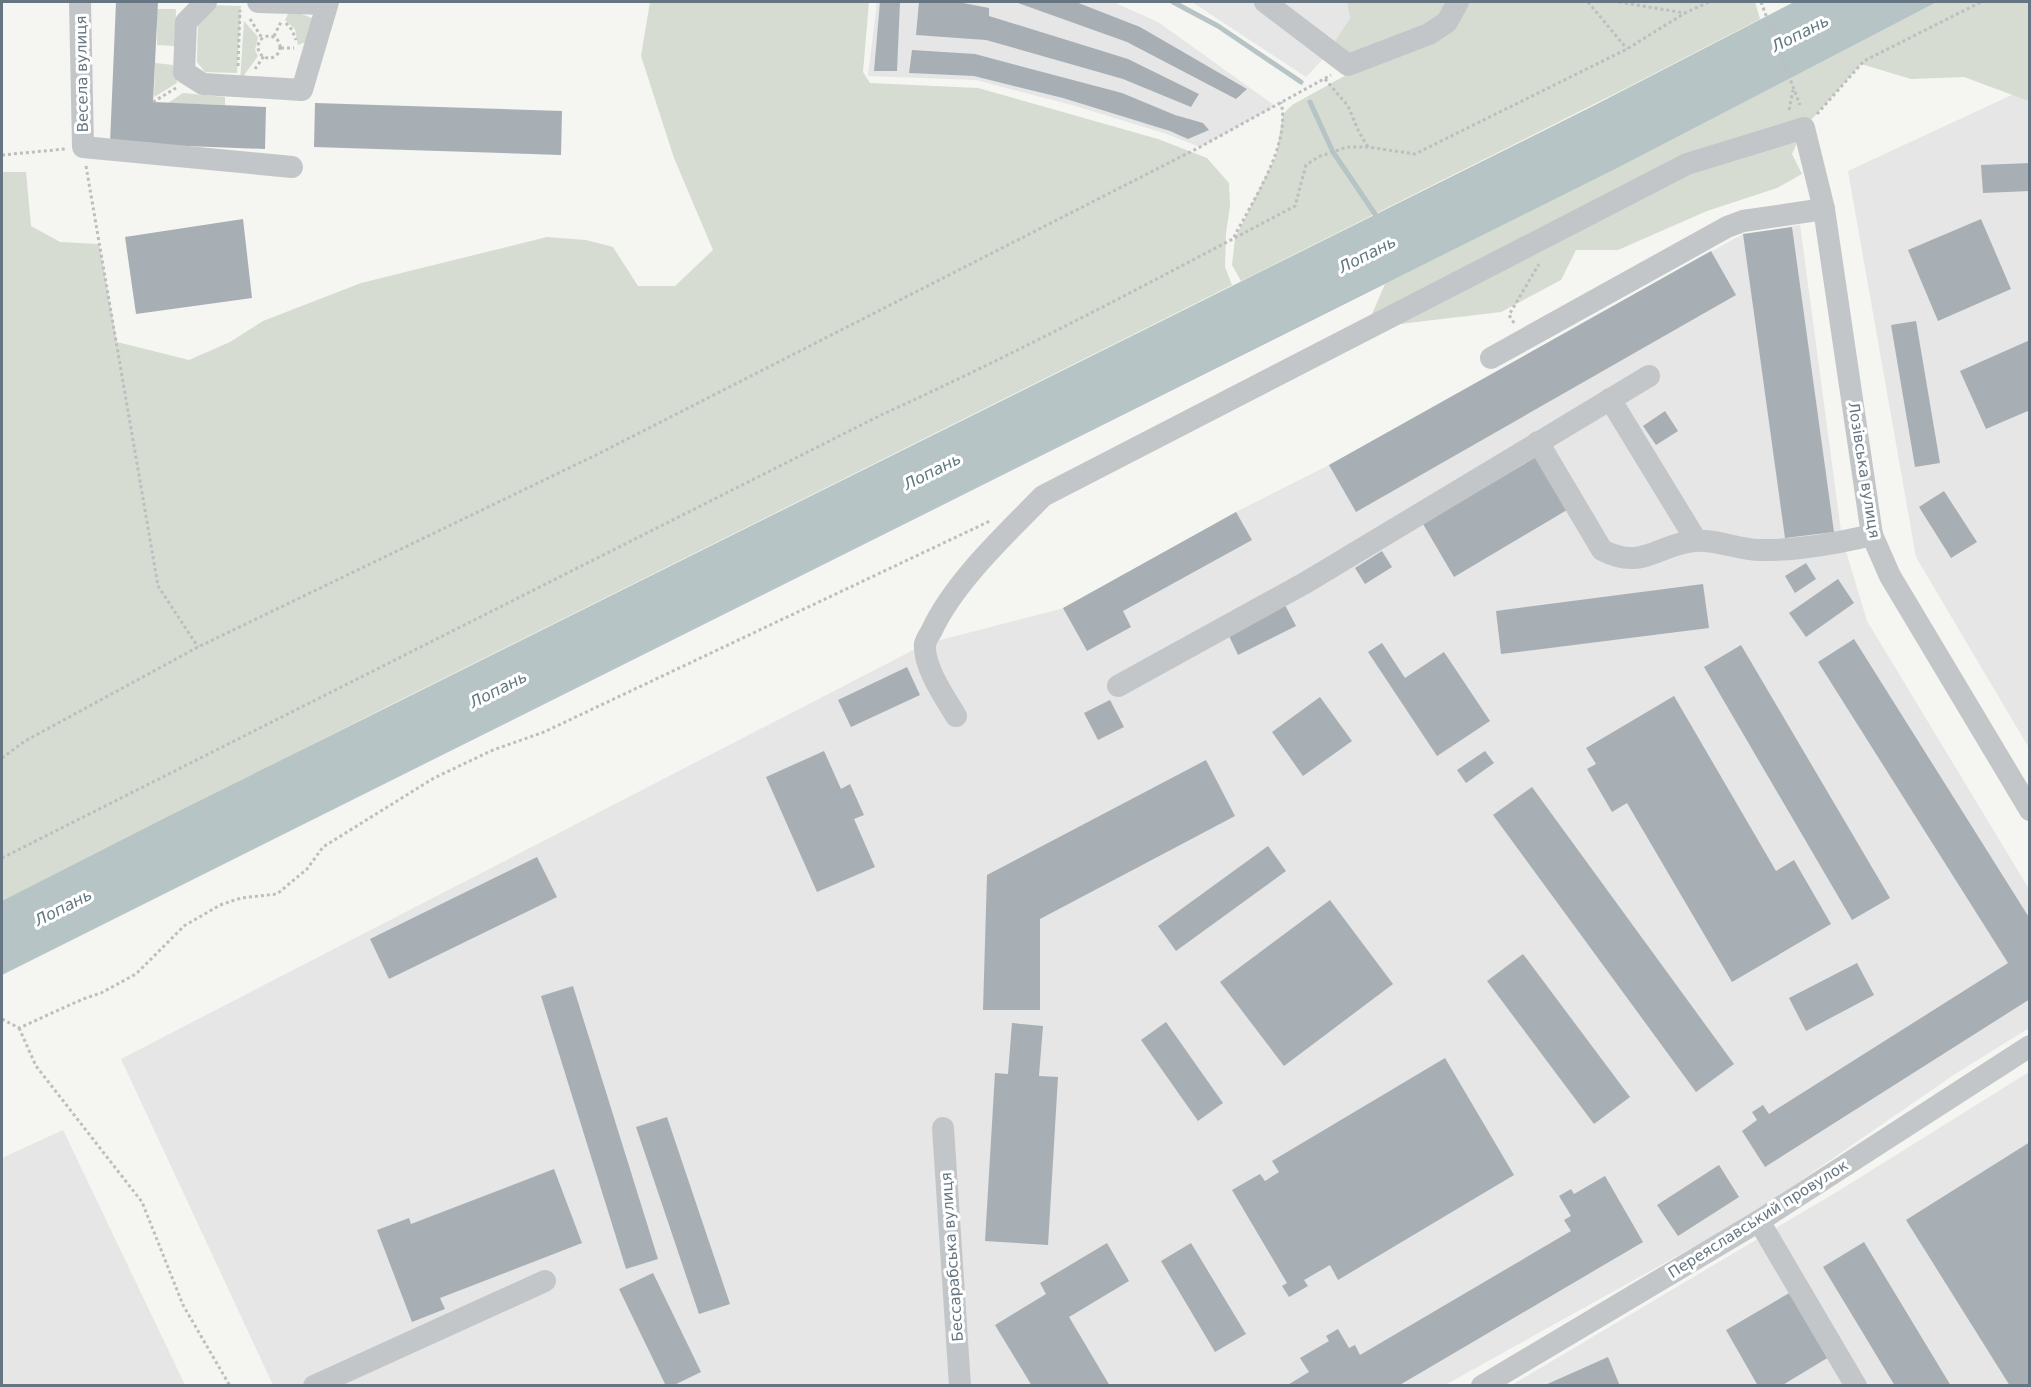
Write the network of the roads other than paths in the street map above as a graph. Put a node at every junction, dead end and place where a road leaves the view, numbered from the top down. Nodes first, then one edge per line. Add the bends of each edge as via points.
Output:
1 (80, 2) edge
2 (206, 2) edge
3 (258, 2) edge
4 (1265, 2) edge
5 (1458, 2) edge
6 (328, 3) edge
7 (292, 167) dead end
8 (1824, 210) junction
9 (1491, 358) dead end
10 (1648, 375) dead end
11 (1610, 399) junction
12 (1538, 442) junction
13 (1872, 535) junction
14 (1696, 540) junction
15 (1118, 686) dead end
16 (956, 716) dead end
17 (2030, 810) edge
18 (2030, 1046) edge
19 (943, 1128) dead end
20 (1759, 1221) junction
21 (545, 1281) dead end
22 (314, 1386) edge
23 (960, 1386) edge
24 (1482, 1386) edge
25 (1856, 1386) edge

1 - 7 street, Весела вулиця via 83,147
2 - 6 street via 186,22 184,72 203,84 302,90
3 - 6 street
4 - 5 street via 1348,65 1429,34 1447,22
8 - 9 street via 1743,221 1727,227
8 - 13 street, Лозівська вулиця
8 - 16 street, Лозівська вулиця via 1804,128 1687,164 1043,496 979,562 937,618 925,644 937,685
10 - 11 street
11 - 12 street
11 - 14 street
12 - 14 street via 1602,550 1628,560
12 - 15 street via 1305,583
13 - 14 street via 1793,549 1755,550
13 - 17 street, Лозівська вулиця via 1890,576
18 - 20 street, Переяславський провулок
19 - 23 street, Бессарабська вулиця
20 - 24 street, Переяславський провулок
20 - 25 street
21 - 22 street

